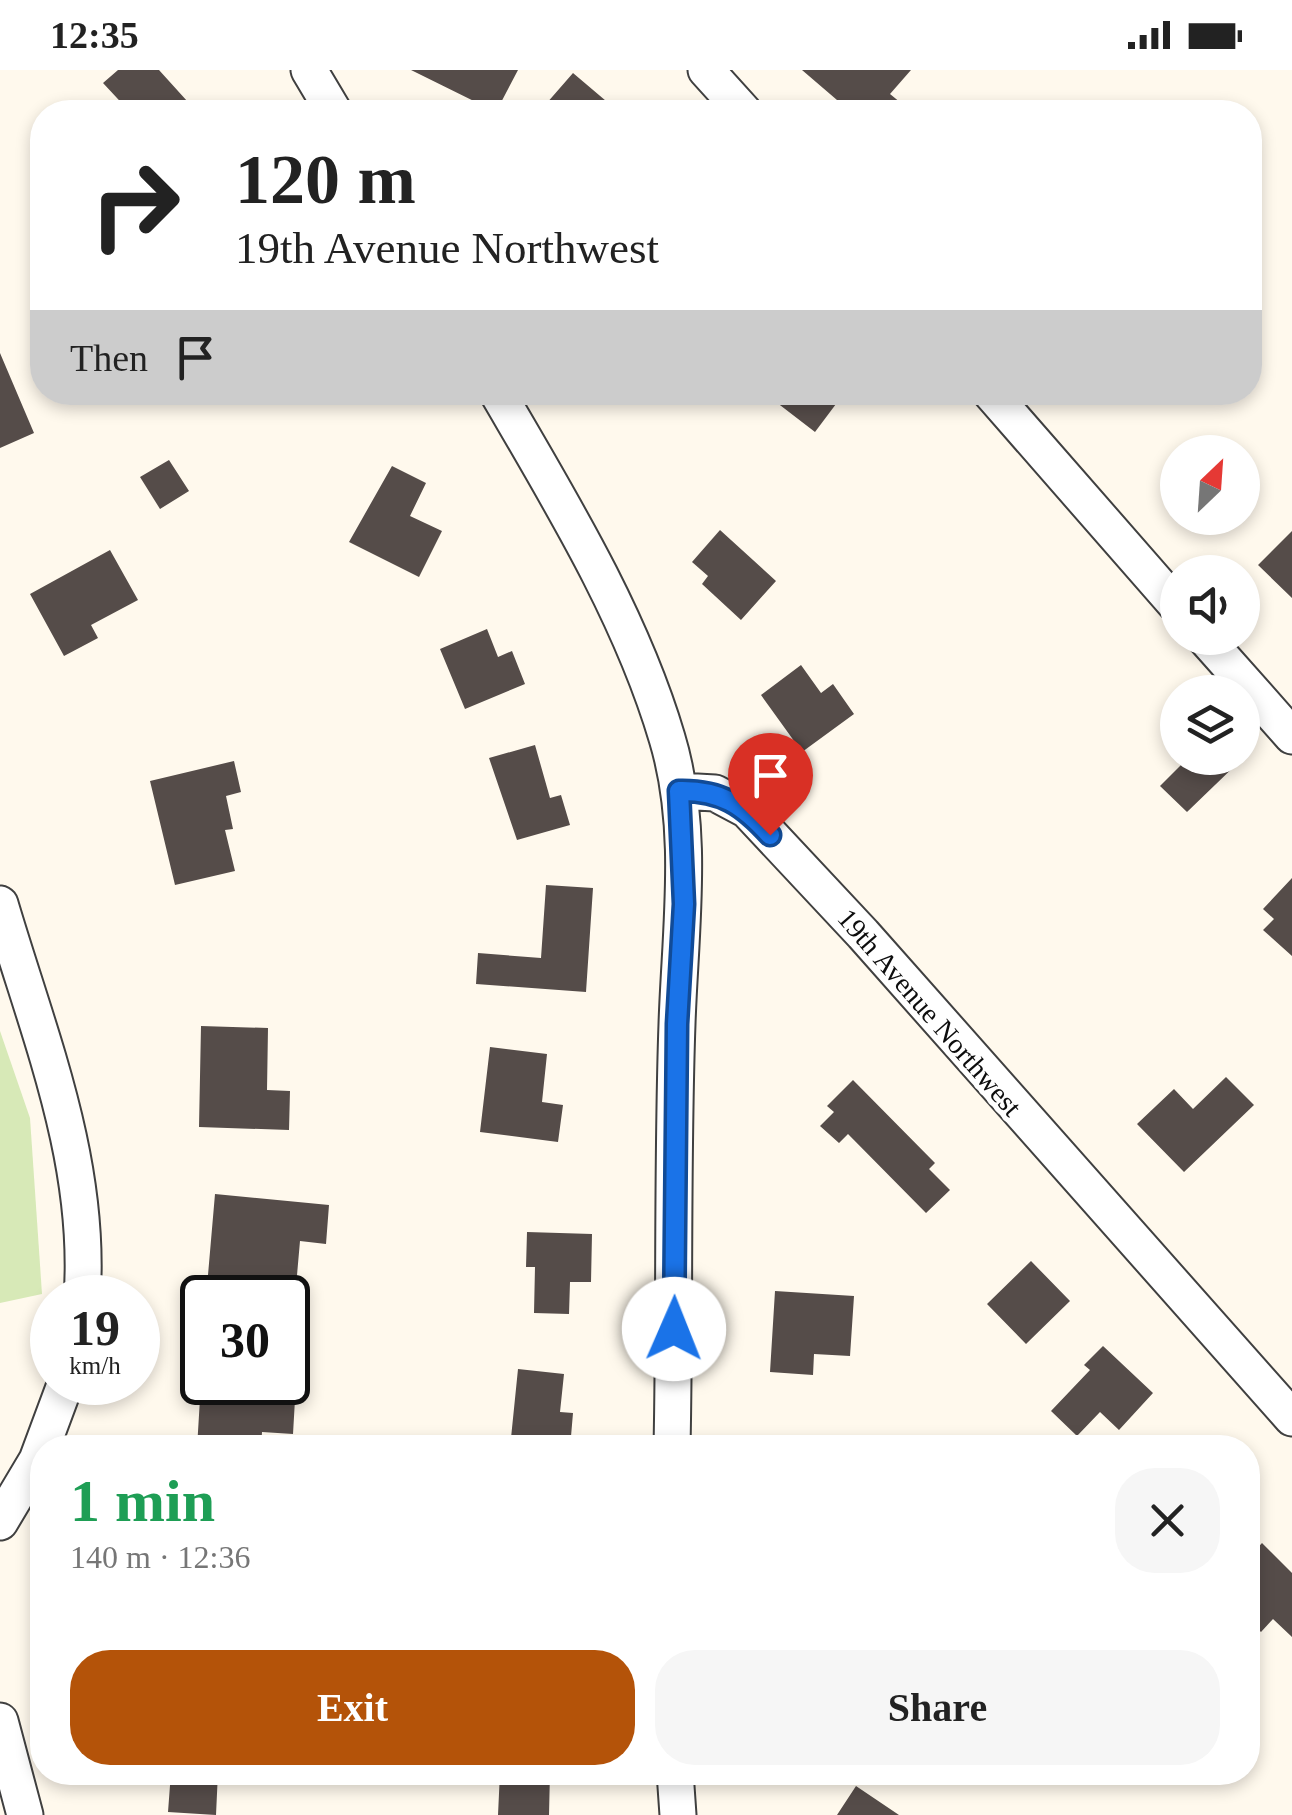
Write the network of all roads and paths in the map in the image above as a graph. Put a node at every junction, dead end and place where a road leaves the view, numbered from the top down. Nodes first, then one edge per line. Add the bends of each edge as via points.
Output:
1 (309, 70) edge
2 (706, 70) edge
3 (327, 100) edge
4 (733, 100) edge
5 (504, 405) edge
6 (1001, 405) edge
7 (1160, 586) edge
8 (1219, 655) edge
9 (1292, 736) edge
10 (679, 791) junction
11 (0, 904) edge
12 (82, 1275) edge
13 (57, 1405) edge
14 (1292, 1418) edge
15 (46, 1435) edge
16 (672, 1435) edge
17 (30, 1470) edge
18 (0, 1522) edge
19 (0, 1720) edge
20 (675, 1785) edge
21 (25, 1815) edge
22 (678, 1815) edge

1 - 3 street
2 - 4 street
5 - 10 street via 636,652
6 - 7 street
8 - 9 street
10 - 14 street, 19th Avenue Northwest via 715,793 748,810
10 - 16 street via 684,904
11 - 12 street via 72,1152
13 - 15 street
17 - 18 street
19 - 21 street
20 - 22 street

